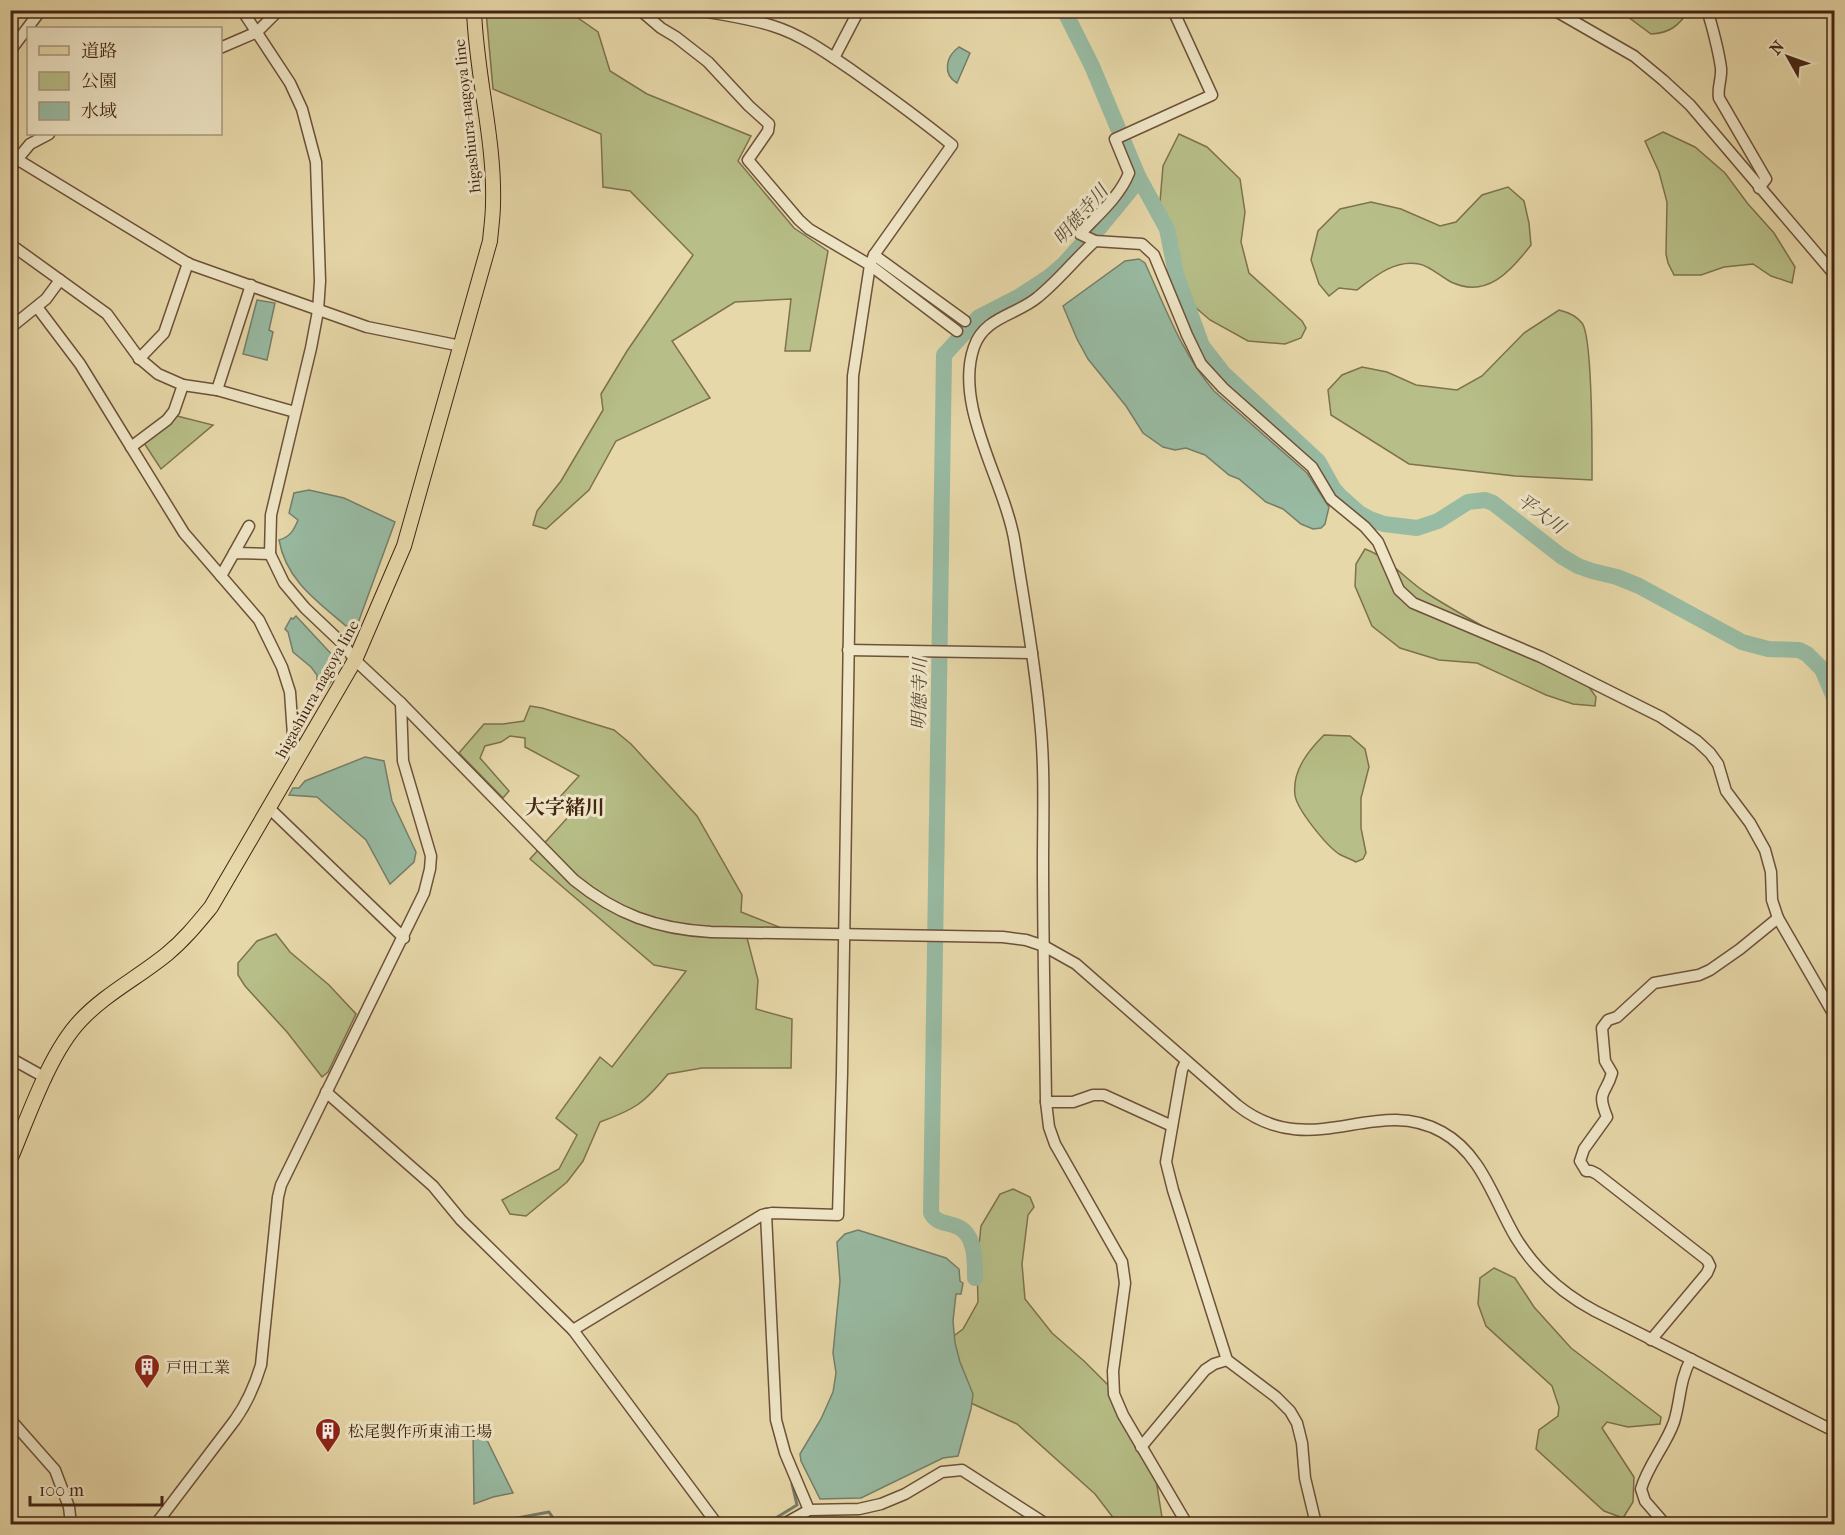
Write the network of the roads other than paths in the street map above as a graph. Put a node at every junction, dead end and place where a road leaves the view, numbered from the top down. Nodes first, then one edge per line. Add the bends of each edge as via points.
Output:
1 (41, 10) edge
2 (242, 10) edge
3 (279, 10) edge
4 (474, 10) edge
5 (640, 10) edge
6 (697, 10) edge
7 (859, 10) edge
8 (1173, 10) edge
9 (1554, 10) edge
10 (1707, 10) edge
11 (28, 27) edge
12 (27, 29) edge
13 (257, 32) junction
14 (222, 47) edge
15 (10, 51) edge
16 (834, 58) junction
17 (47, 135) edge
18 (13, 160) edge
19 (1759, 188) junction
20 (1095, 241) junction
21 (10, 244) edge
22 (872, 260) junction
23 (188, 263) junction
24 (1834, 274) edge
25 (60, 280) junction
26 (251, 285) junction
27 (37, 307) junction
28 (318, 311) junction
29 (965, 321) dead end
30 (10, 328) edge
31 (957, 331) dead end
32 (461, 346) junction
33 (140, 359) junction
34 (183, 385) junction
35 (218, 390) junction
36 (295, 412) junction
37 (131, 447) junction
38 (249, 526) dead end
39 (234, 553) junction
40 (270, 554) junction
41 (221, 576) junction
42 (848, 650) junction
43 (1032, 653) junction
44 (355, 660) junction
45 (401, 703) junction
46 (296, 764) junction
47 (269, 808) junction
48 (1778, 918) junction
49 (844, 935) junction
50 (404, 938) junction
51 (1044, 946) junction
52 (1834, 1015) edge
53 (10, 1058) edge
54 (1186, 1060) junction
55 (46, 1078) junction
56 (326, 1092) junction
57 (1047, 1102) junction
58 (1172, 1126) junction
59 (10, 1160) edge
60 (766, 1214) junction
61 (573, 1330) junction
62 (1651, 1340) junction
63 (1691, 1359) junction
64 (1227, 1360) junction
65 (10, 1419) edge
66 (1834, 1431) edge
67 (1141, 1447) junction
68 (808, 1510) junction
69 (71, 1524) edge
70 (156, 1524) edge
71 (717, 1524) edge
72 (784, 1524) edge
73 (1046, 1524) edge
74 (1188, 1524) edge
75 (1316, 1524) edge
76 (1665, 1524) edge

1 - 11 street
2 - 13 street
3 - 13 street
4 - 32 main road, higashiura-nagoya line via 493,205 490,241
5 - 22 street via 708,62 769,124 748,160 800,220 809,229
6 - 16 street via 775,26
7 - 16 street
8 - 20 street via 1212,95 1115,139 1129,173 1125,183 1081,234
9 - 19 street via 1634,56 1663,80 1690,105
10 - 19 street via 1721,68 1719,98 1766,178
12 - 15 street
13 - 14 street
13 - 28 street via 302,109 316,162
16 - 22 street via 952,145
17 - 18 street
18 - 23 street
19 - 24 street
20 - 43 street via 1036,299 998,318 983,331 974,346 970,366 970,398 1014,537
20 - 48 street via 1136,242 1148,248 1201,364 1311,467 1331,499 1365,527 1378,542 1399,590 1413,603 1541,657 1661,717 1710,753 1726,790 1765,850
21 - 25 street
22 - 29 street
22 - 31 street
22 - 42 street via 853,376
23 - 26 street
23 - 33 street via 165,333
25 - 27 street
25 - 33 street via 107,314
26 - 28 street
26 - 35 street
27 - 30 street
27 - 37 street via 80,364
28 - 32 street via 367,327
28 - 36 street
32 - 44 main road, higashiura-nagoya line via 404,546
33 - 34 street via 158,374
34 - 35 street
34 - 37 street via 167,420
35 - 36 street
36 - 40 street via 271,515
37 - 41 street via 184,532
38 - 39 street
39 - 40 street
39 - 41 street
40 - 44 street via 292,594
41 - 46 street via 259,620 282,667 290,692
42 - 43 street
42 - 49 street
43 - 51 street via 1041,721
44 - 45 street
44 - 46 main road, higashiura-nagoya line
45 - 49 street via 574,880 613,907 651,923 692,931
45 - 50 street via 403,760 431,856 424,893
46 - 47 main road, higashiura-nagoya line
47 - 50 street
47 - 55 main road, higashiura-nagoya line via 221,891 195,927 173,949 79,1022
48 - 52 street
48 - 62 street via 1710,970 1654,983 1602,1028 1605,1061 1612,1073 1603,1091 1607,1117 1580,1161 1586,1171 1597,1174 1704,1257 1710,1266
49 - 51 street via 1003,937
49 - 60 street via 838,1215
50 - 56 street
51 - 54 street via 1076,964
51 - 57 street
53 - 55 street
54 - 58 street
54 - 62 street via 1247,1113 1281,1128 1305,1131 1393,1120 1423,1124 1443,1132 1475,1162 1516,1238 1541,1270 1577,1301
55 - 59 main road, higashiura-nagoya line
56 - 61 street via 433,1186 461,1220
56 - 70 street via 280,1191 256,1382 245,1406
57 - 58 street via 1073,1102 1104,1095
57 - 67 street via 1055,1144 1122,1262 1125,1283 1113,1384 1117,1403
58 - 64 street via 1166,1162
60 - 61 street
60 - 68 street via 776,1420
61 - 71 street
62 - 63 street
63 - 66 street
63 - 76 street via 1681,1380 1673,1423 1641,1489 1645,1502
64 - 67 street via 1206,1370
64 - 75 street via 1276,1397 1298,1423
65 - 69 street via 55,1470
67 - 74 street
68 - 72 street
68 - 73 street via 859,1509 881,1504 942,1472 962,1470

